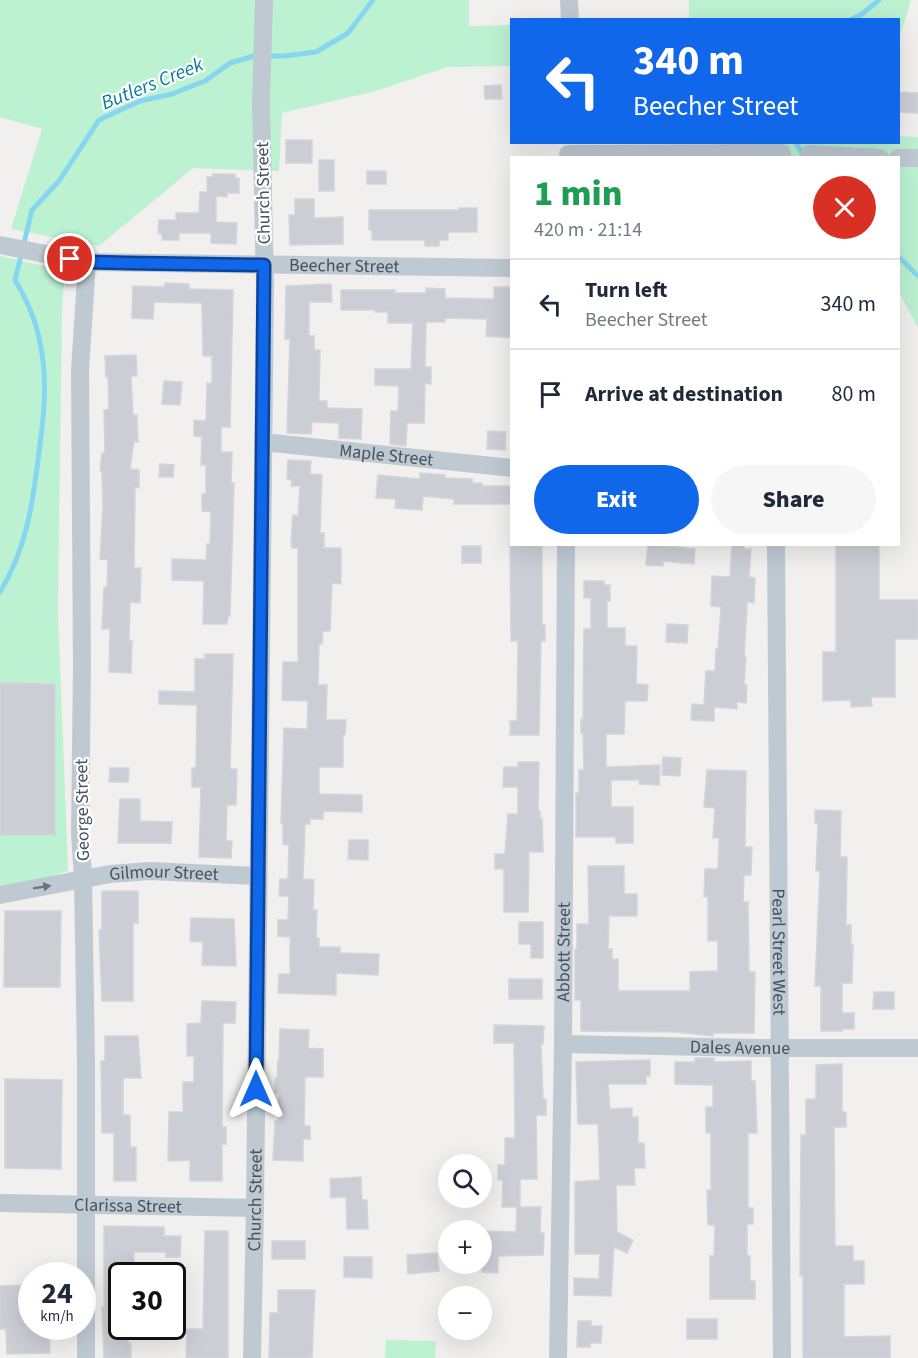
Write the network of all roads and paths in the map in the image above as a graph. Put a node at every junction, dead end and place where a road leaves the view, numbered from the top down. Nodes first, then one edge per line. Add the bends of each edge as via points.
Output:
1 (264, 0) edge
2 (569, 0) edge
3 (570, 18) edge
4 (568, 151) edge
5 (782, 153) dead end
6 (808, 154) dead end
7 (844, 156) edge
8 (900, 158) edge
9 (918, 158) edge
10 (3, 245) edge
11 (87, 262) junction
12 (264, 265) junction
13 (510, 268) edge
14 (263, 442) junction
15 (510, 468) edge
16 (566, 546) edge
17 (776, 546) edge
18 (258, 876) junction
19 (83, 877) junction
20 (0, 895) edge
21 (563, 1044) junction
22 (779, 1048) junction
23 (918, 1048) edge
24 (0, 1203) edge
25 (86, 1204) junction
26 (255, 1208) junction
27 (86, 1358) edge
28 (252, 1358) edge
29 (558, 1358) edge
30 (782, 1358) edge

1 - 12 street, Church Street
2 - 3 street
4 - 5 street
6 - 7 street
8 - 9 street
10 - 11 street, Beecher Street
11 - 12 street, Beecher Street
11 - 19 street, George Street via 80,370
12 - 13 street, Beecher Street
12 - 14 street, Church Street
14 - 15 street, Maple Street
14 - 18 street, Church Street
16 - 21 street, Abbott Street
17 - 22 street, Pearl Street West
18 - 19 street, Gilmour Street via 150,871
18 - 26 street, Church Street
20 -> 19 street, Gilmour Street
19 - 25 street, George Street
21 - 22 street, Dales Avenue
21 - 29 street, Abbott Street
22 - 23 street, Dales Avenue
22 - 30 street, Pearl Street West
24 - 25 street, Clarissa Street
25 - 26 street, Clarissa Street
25 - 27 street, George Street
26 - 28 street, Church Street

